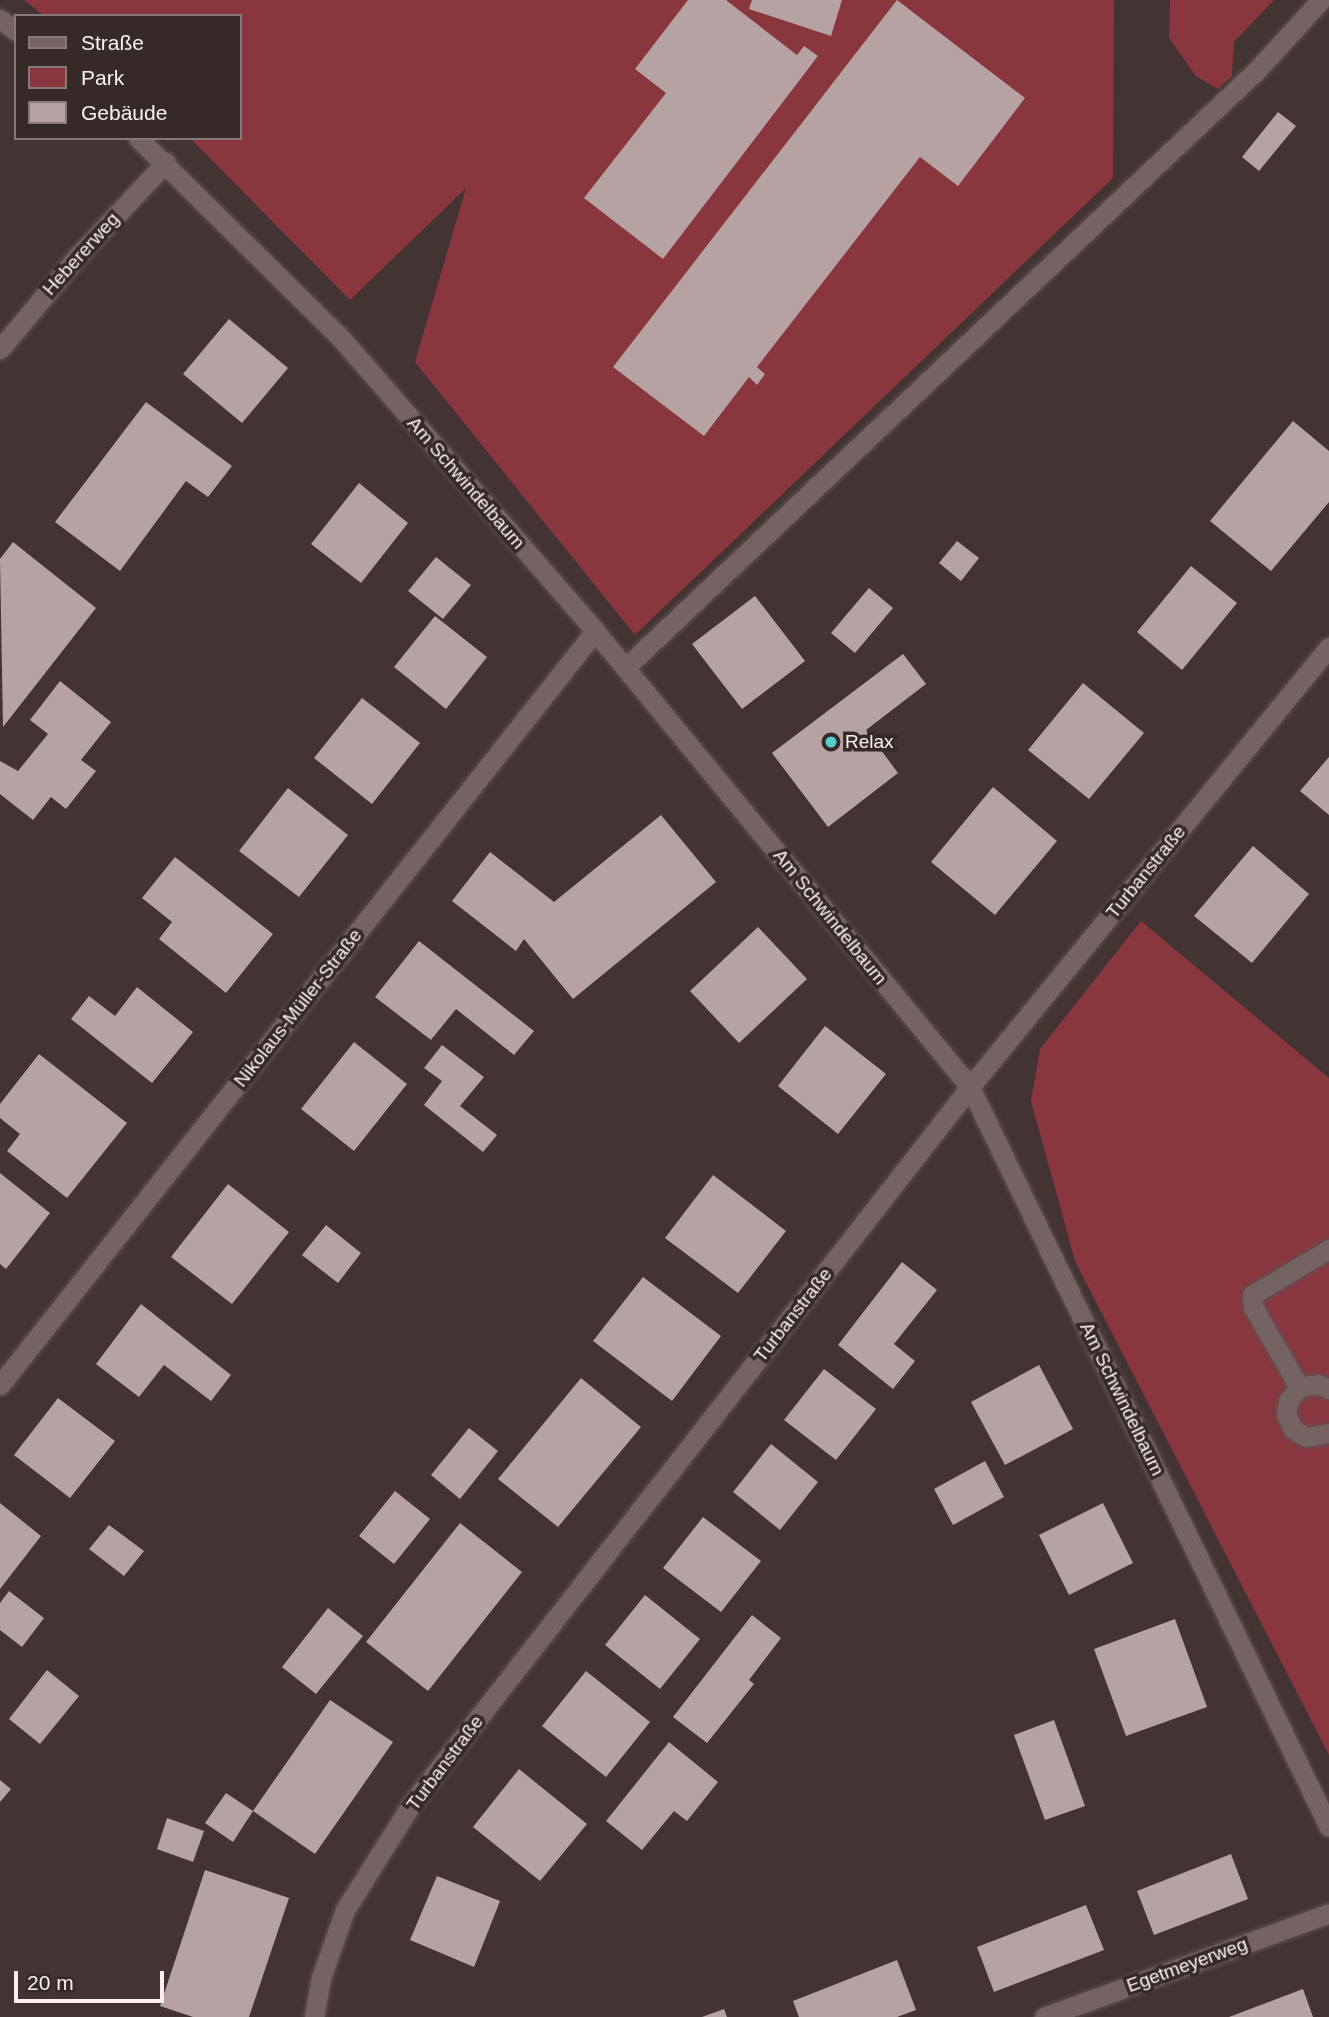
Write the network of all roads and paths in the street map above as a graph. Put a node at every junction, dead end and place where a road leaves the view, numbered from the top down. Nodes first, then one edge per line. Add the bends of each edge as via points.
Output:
1 (1321, 0) edge
2 (140, 140) edge
3 (166, 162) junction
4 (0, 349) edge
5 (595, 631) junction
6 (1329, 647) edge
7 (625, 667) junction
8 (970, 1087) junction
9 (1329, 1249) edge
10 (0, 1385) edge
11 (1299, 1387) junction
12 (1329, 1389) edge
13 (1327, 1437) edge
14 (1329, 1827) edge
15 (1329, 1913) edge
16 (314, 2017) edge
17 (1044, 2017) edge

1 - 7 street via 1257,70
2 - 3 street, Am Schwindelbaum
3 - 4 street, Hebererweg
3 - 5 street, Am Schwindelbaum via 339,336
5 - 7 street, Am Schwindelbaum
5 - 10 street, Nikolaus-Müller-Straße
6 - 8 street, Turbanstraße
7 - 8 street, Am Schwindelbaum
8 - 14 street, Am Schwindelbaum
8 - 16 street, Turbanstraße via 412,1803 345,1910 321,1978
9 - 11 street via 1252,1294 1253,1307
11 - 12 street via 1318,1384
11 - 13 street via 1288,1401 1289,1423 1306,1437
15 - 17 street, Egetmeyerweg

